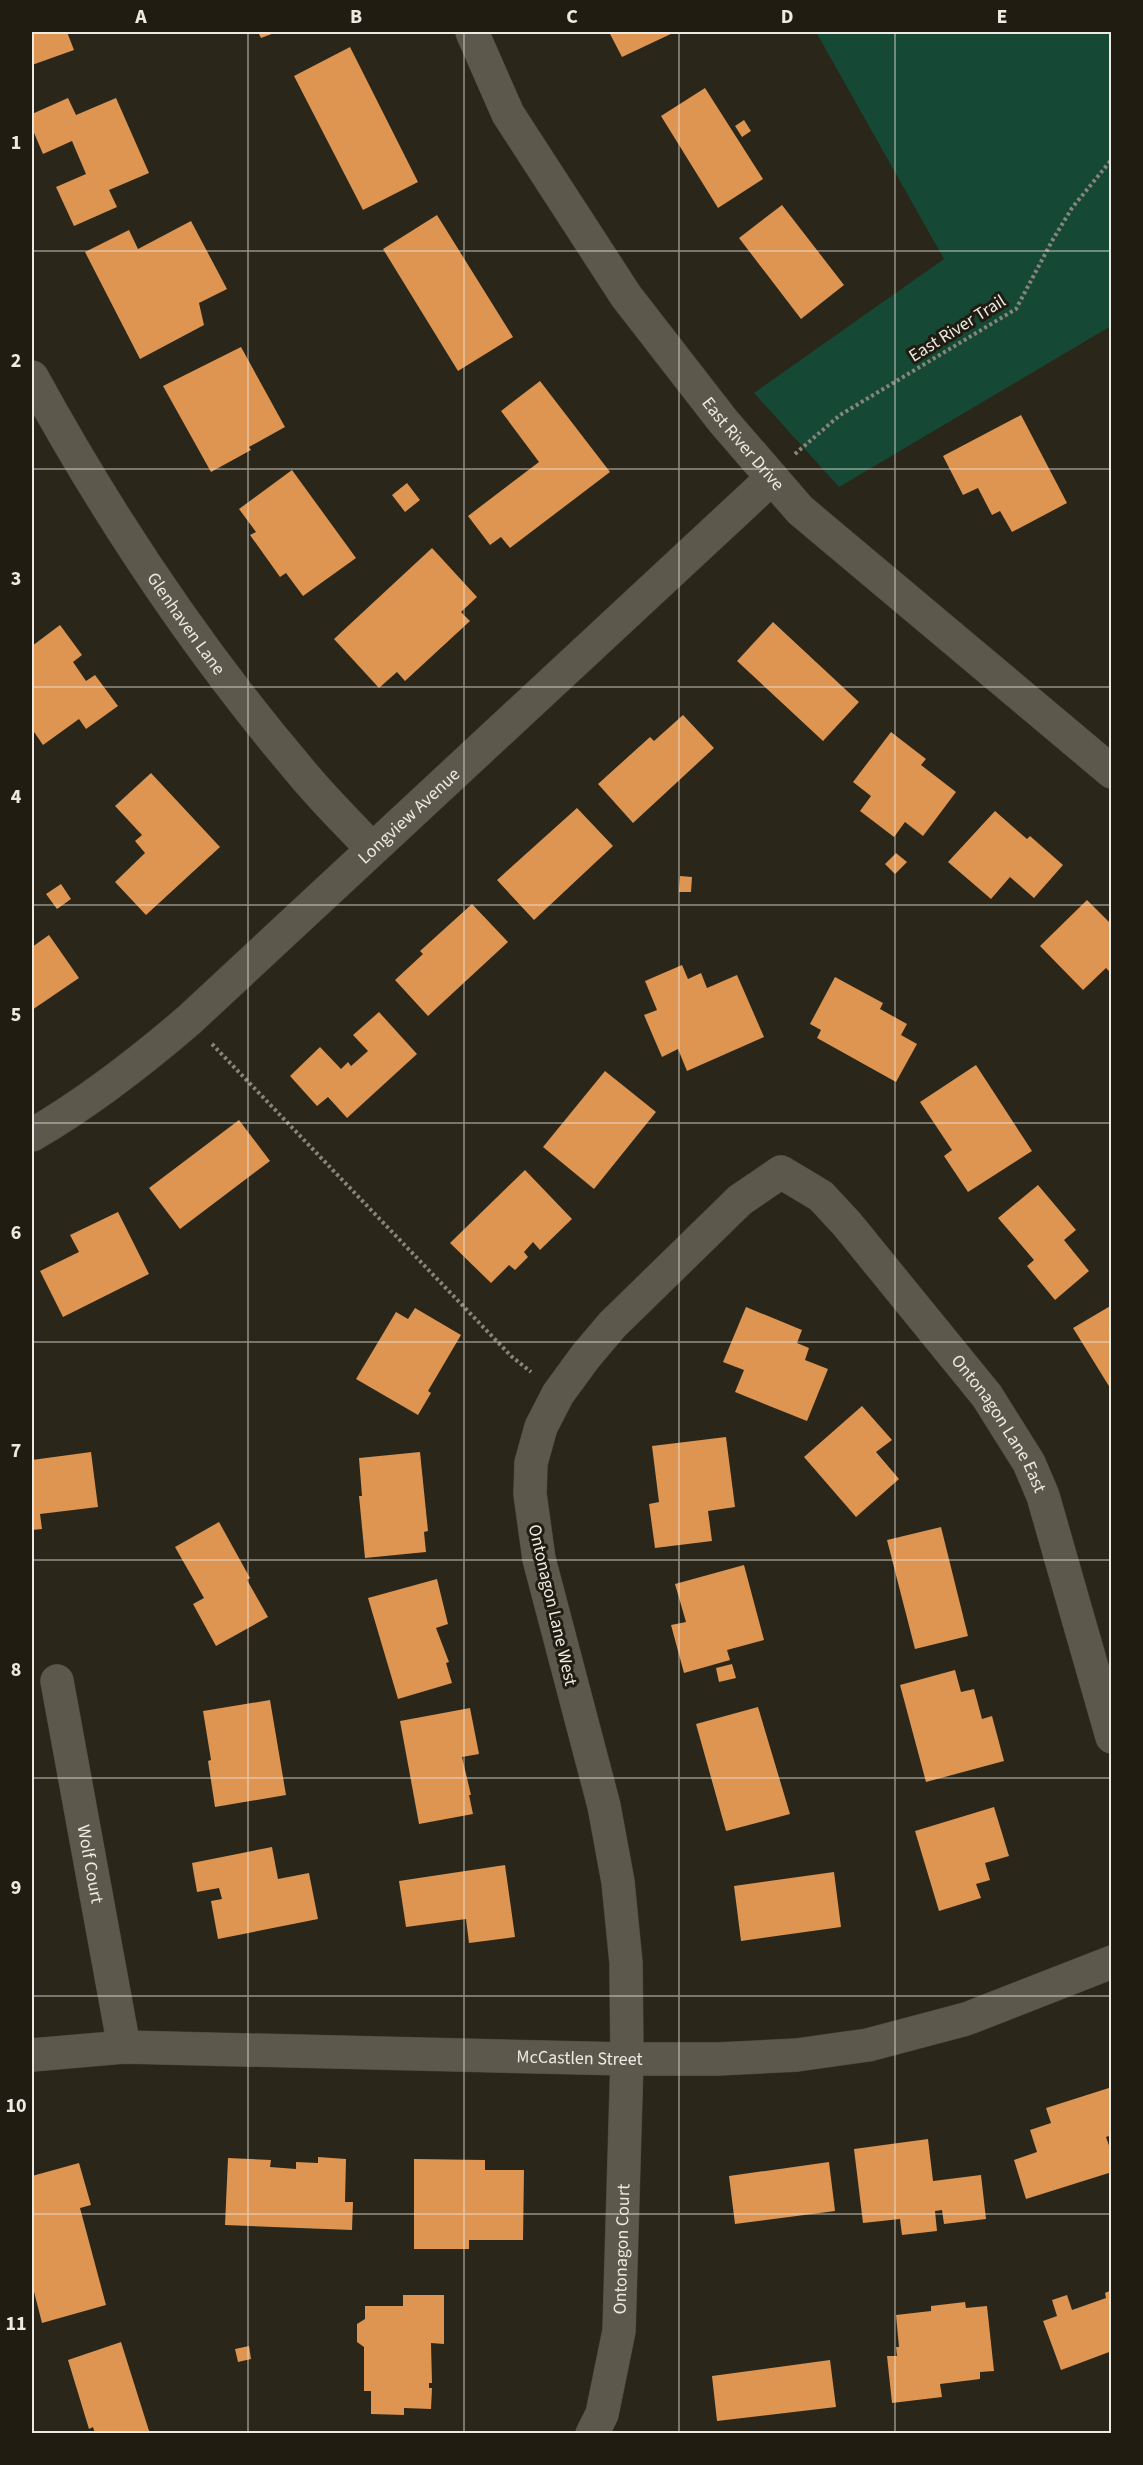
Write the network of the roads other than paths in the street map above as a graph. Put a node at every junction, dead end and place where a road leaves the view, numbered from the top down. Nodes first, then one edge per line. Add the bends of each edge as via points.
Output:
1 (472, 32) edge
2 (32, 376) edge
3 (772, 478) junction
4 (1112, 772) edge
5 (372, 849) junction
6 (32, 1135) edge
7 (781, 1172) joint
8 (57, 1681) dead end
9 (1112, 1737) edge
10 (1112, 1962) edge
11 (123, 2047) junction
12 (32, 2055) edge
13 (627, 2059) junction
14 (592, 2433) edge

1 - 3 street, East River Drive via 508,114 626,296
2 - 5 street, Glenhaven Lane via 128,541 177,611 301,772
3 - 4 street, East River Drive via 800,510
3 - 5 street, Longview Avenue
5 - 6 street, Longview Avenue via 138,1064
7 - 9 street, Ontonagon Lane East via 821,1196 847,1224 987,1396 1029,1463 1043,1496
7 - 13 street, Ontonagon Lane West via 740,1200 612,1325 558,1394 541,1427 531,1463 530,1494 539,1559 604,1806 616,1871 626,1963
8 - 11 street, Wolf Court
10 - 13 street, McCastlen Street via 966,2019 868,2045 797,2055
11 - 12 street, McCastlen Street
11 - 13 street, McCastlen Street
13 - 14 street, Ontonagon Court via 619,2331 602,2414

